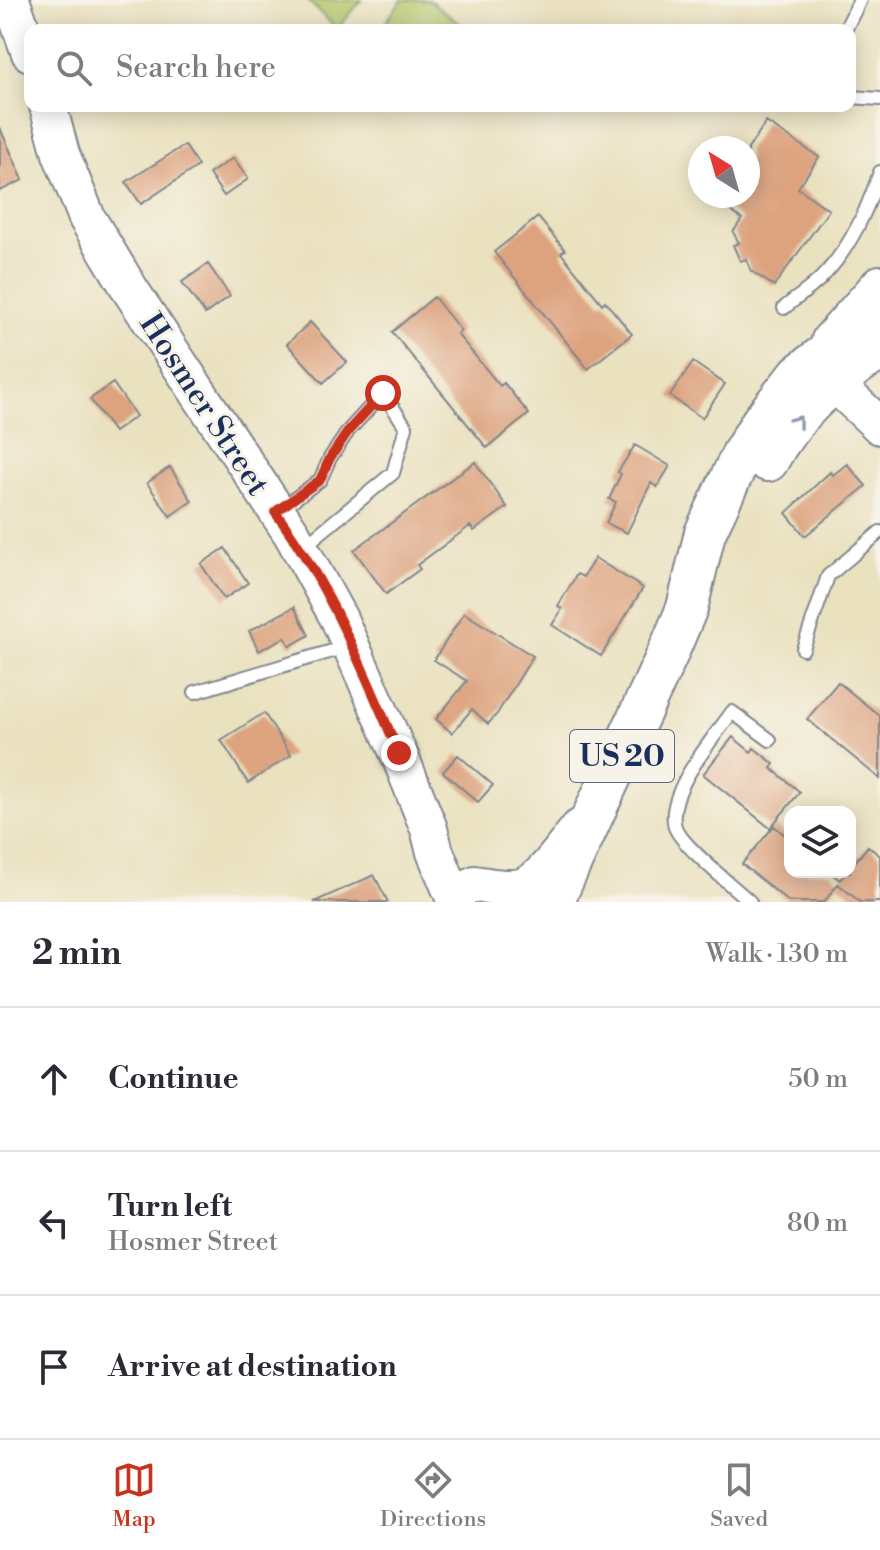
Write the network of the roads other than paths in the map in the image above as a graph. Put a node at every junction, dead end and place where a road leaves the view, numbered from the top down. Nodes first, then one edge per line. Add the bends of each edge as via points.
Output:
1 (11, 0) edge
2 (860, 0) edge
3 (848, 24) edge
4 (24, 36) edge
5 (856, 97) edge
6 (880, 99) edge
7 (50, 112) edge
8 (880, 172) edge
9 (880, 284) edge
10 (784, 308) dead end
11 (880, 317) edge
12 (880, 350) edge
13 (817, 378) junction
14 (880, 426) edge
15 (275, 512) junction
16 (880, 532) edge
17 (300, 549) junction
18 (352, 645) junction
19 (803, 649) dead end
20 (195, 692) dead end
21 (770, 740) dead end
22 (600, 802) junction
23 (477, 896) edge
24 (553, 902) edge
25 (750, 902) edge

1 - 4 street
2 - 3 lane
5 - 6 lane
7 - 15 street, Hosmer Street via 87,218
8 - 10 lane via 864,219 839,255 823,277
9 - 13 street
11 - 13 main road, US 20 via 859,328
12 - 13 main road, US 20
13 - 14 street
13 - 22 main road, US 20 via 807,407 775,448 687,608
15 - 17 street, Hosmer Street
15 - 17 lane via 320,480 349,430 383,393 406,427 393,473
16 - 19 lane via 828,576
17 - 18 street, Hosmer Street
18 - 20 lane
18 - 23 street, Hosmer Street via 429,829
21 - 25 lane via 732,712 676,798 675,827
22 - 23 street, Hosmer Street via 538,877 527,885
22 - 24 main road, US 20

